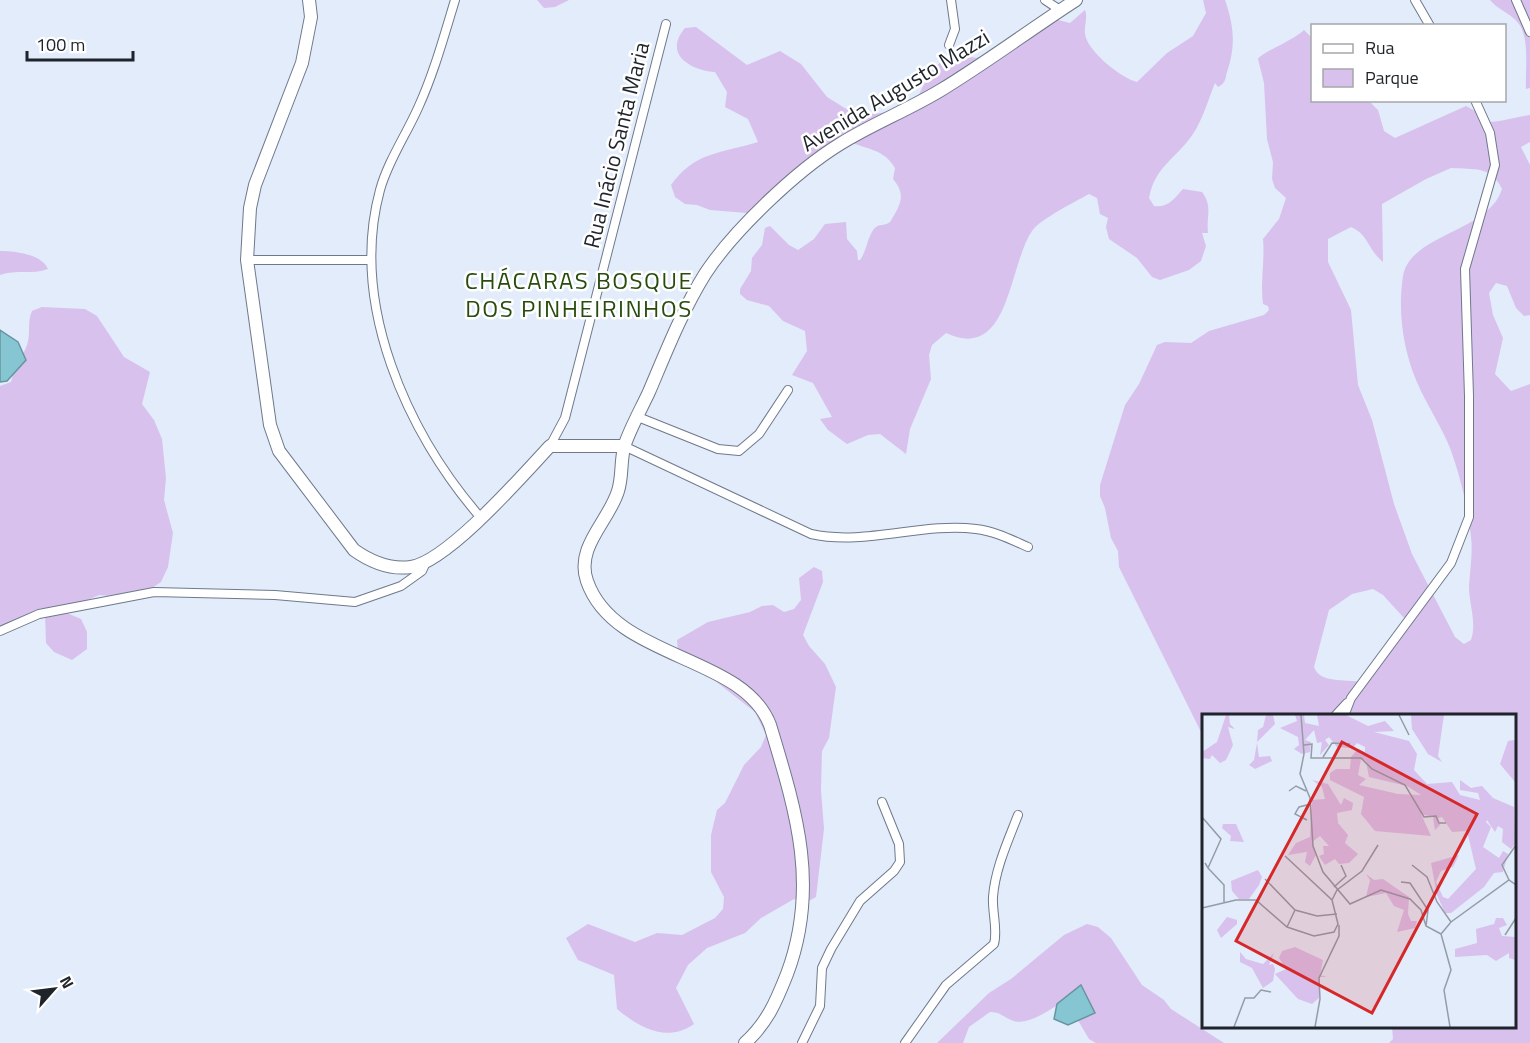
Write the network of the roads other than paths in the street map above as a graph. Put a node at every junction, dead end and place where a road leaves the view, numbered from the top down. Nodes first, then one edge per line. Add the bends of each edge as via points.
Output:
1 (309, 0) edge
2 (455, 0) edge
3 (951, 0) edge
4 (1045, 0) edge
5 (1076, 0) edge
6 (1415, 0) edge
7 (1516, 0) edge
8 (1060, 10) junction
9 (666, 24) dead end
10 (1429, 24) edge
11 (1530, 32) edge
12 (949, 45) dead end
13 (1476, 102) edge
14 (247, 260) junction
15 (371, 260) junction
16 (788, 390) dead end
17 (638, 417) junction
18 (550, 446) junction
19 (624, 446) junction
20 (481, 518) junction
21 (1028, 547) dead end
22 (427, 560) junction
23 (0, 631) edge
24 (1351, 698) junction
25 (1337, 714) edge
26 (1345, 714) edge
27 (882, 802) dead end
28 (1018, 815) dead end
29 (745, 1043) edge
30 (802, 1043) edge
31 (905, 1043) edge

1 - 14 street via 311,17 302,63 255,185
2 - 15 street via 419,107 380,190
3 - 12 street via 955,29
4 - 8 street
5 - 8 street, Avenida Augusto Mazzi
6 - 10 street
7 - 11 street
8 - 17 street, Avenida Augusto Mazzi via 945,88 826,153 754,217 706,273
9 - 18 street, Rua Inácio Santa Maria via 565,418
13 - 24 street via 1490,133 1495,165 1465,269 1469,517 1451,563
14 - 15 street
14 - 22 street via 270,425 285,461 341,535 361,554 383,565 398,567
15 - 20 street via 380,320 409,408
16 - 17 street via 759,434 740,451 712,446
17 - 19 street, Avenida Augusto Mazzi
18 - 19 street
18 - 20 street
19 - 21 street via 811,534 878,536 963,528 998,534
19 - 29 street, Avenida Augusto Mazzi via 618,492 584,560 587,582 600,604 619,623 733,683 756,700 770,725 799,825 802,926 772,1011
20 - 22 street
22 - 23 street via 422,571 401,586 355,603 275,595 154,592 39,614
24 - 25 street
24 - 26 street
27 - 30 street via 899,844 900,862 860,902 831,949 822,968 820,1005
28 - 31 street via 995,882 994,944 946,985

